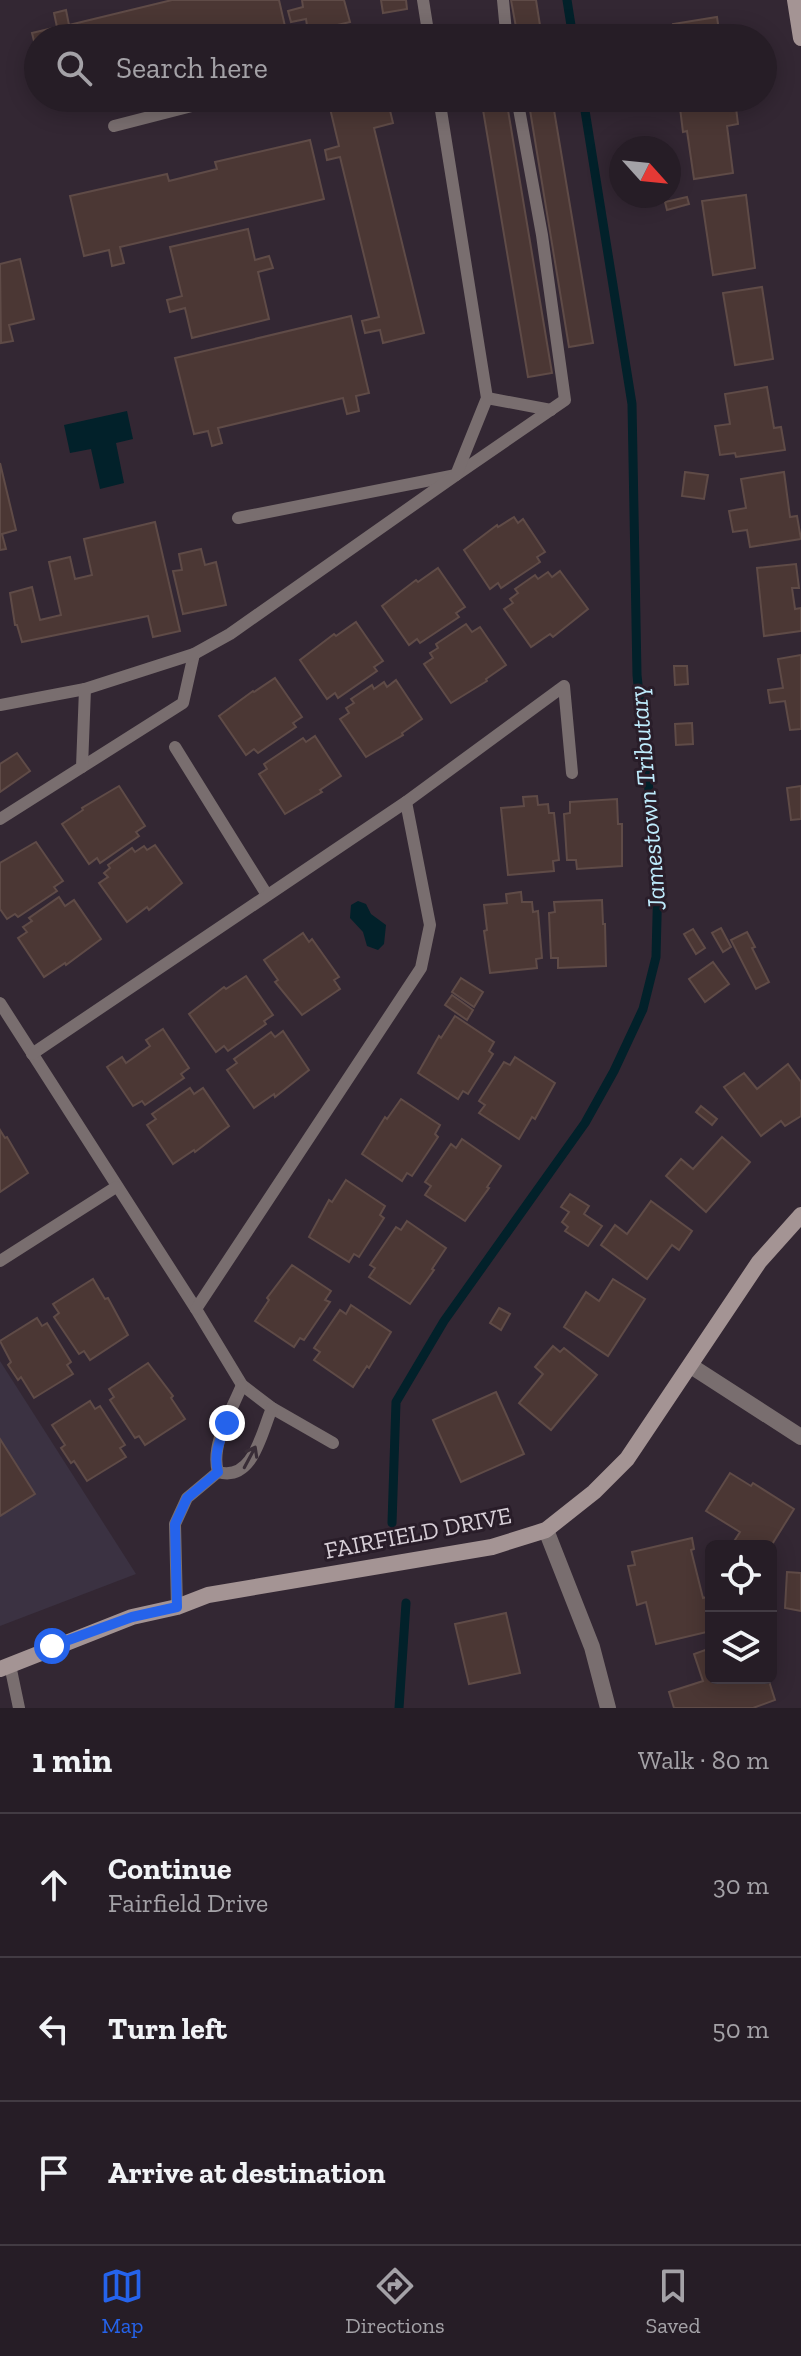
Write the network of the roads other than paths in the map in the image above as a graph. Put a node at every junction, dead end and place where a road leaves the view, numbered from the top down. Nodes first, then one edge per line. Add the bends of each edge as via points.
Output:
1 (423, 0) edge
2 (503, 0) edge
3 (795, 0) edge
4 (427, 24) edge
5 (505, 24) edge
6 (801, 38) edge
7 (168, 112) edge
8 (441, 112) edge
9 (520, 112) edge
10 (114, 126) dead end
11 (487, 398) junction
12 (551, 410) junction
13 (456, 475) junction
14 (238, 518) dead end
15 (194, 654) junction
16 (85, 689) junction
17 (0, 705) edge
18 (175, 747) dead end
19 (82, 767) junction
20 (572, 773) dead end
21 (406, 802) junction
22 (0, 819) edge
23 (267, 895) junction
24 (0, 1003) edge
25 (32, 1054) junction
26 (116, 1187) junction
27 (801, 1215) edge
28 (0, 1261) edge
29 (196, 1309) junction
30 (691, 1366) junction
31 (242, 1385) junction
32 (272, 1408) junction
33 (801, 1437) edge
34 (333, 1443) dead end
35 (218, 1472) junction
36 (546, 1530) junction
37 (177, 1607) junction
38 (5, 1667) edge
39 (19, 1708) edge
40 (608, 1708) edge

1 - 4 lane
2 - 5 lane
3 - 6 street
7 - 10 lane
8 - 11 lane
9 - 12 lane via 565,400
11 - 12 lane
11 - 13 lane
12 - 13 lane
13 - 14 lane
13 - 15 lane
15 - 16 lane
15 - 19 lane via 183,703
16 - 17 lane
16 - 19 lane
18 - 23 lane
19 - 22 lane
20 - 21 lane via 564,686
21 - 23 lane
21 - 29 lane via 430,925 421,968
23 - 25 lane
24 - 25 lane
25 - 26 lane
26 - 28 lane
26 - 29 lane
27 - 30 street, FAIRFIELD DRIVE via 759,1262
29 - 31 lane
30 - 33 street
30 - 36 street, FAIRFIELD DRIVE via 627,1459
31 - 32 lane
31 - 35 lane via 217,1449
32 - 34 lane
35 -> 32 lane via 230,1475 244,1469
35 - 37 lane via 187,1498 175,1524
36 - 37 street, FAIRFIELD DRIVE via 492,1547 208,1595
36 - 40 street via 592,1647
37 - 38 street, FAIRFIELD DRIVE via 132,1617
38 - 39 lane

